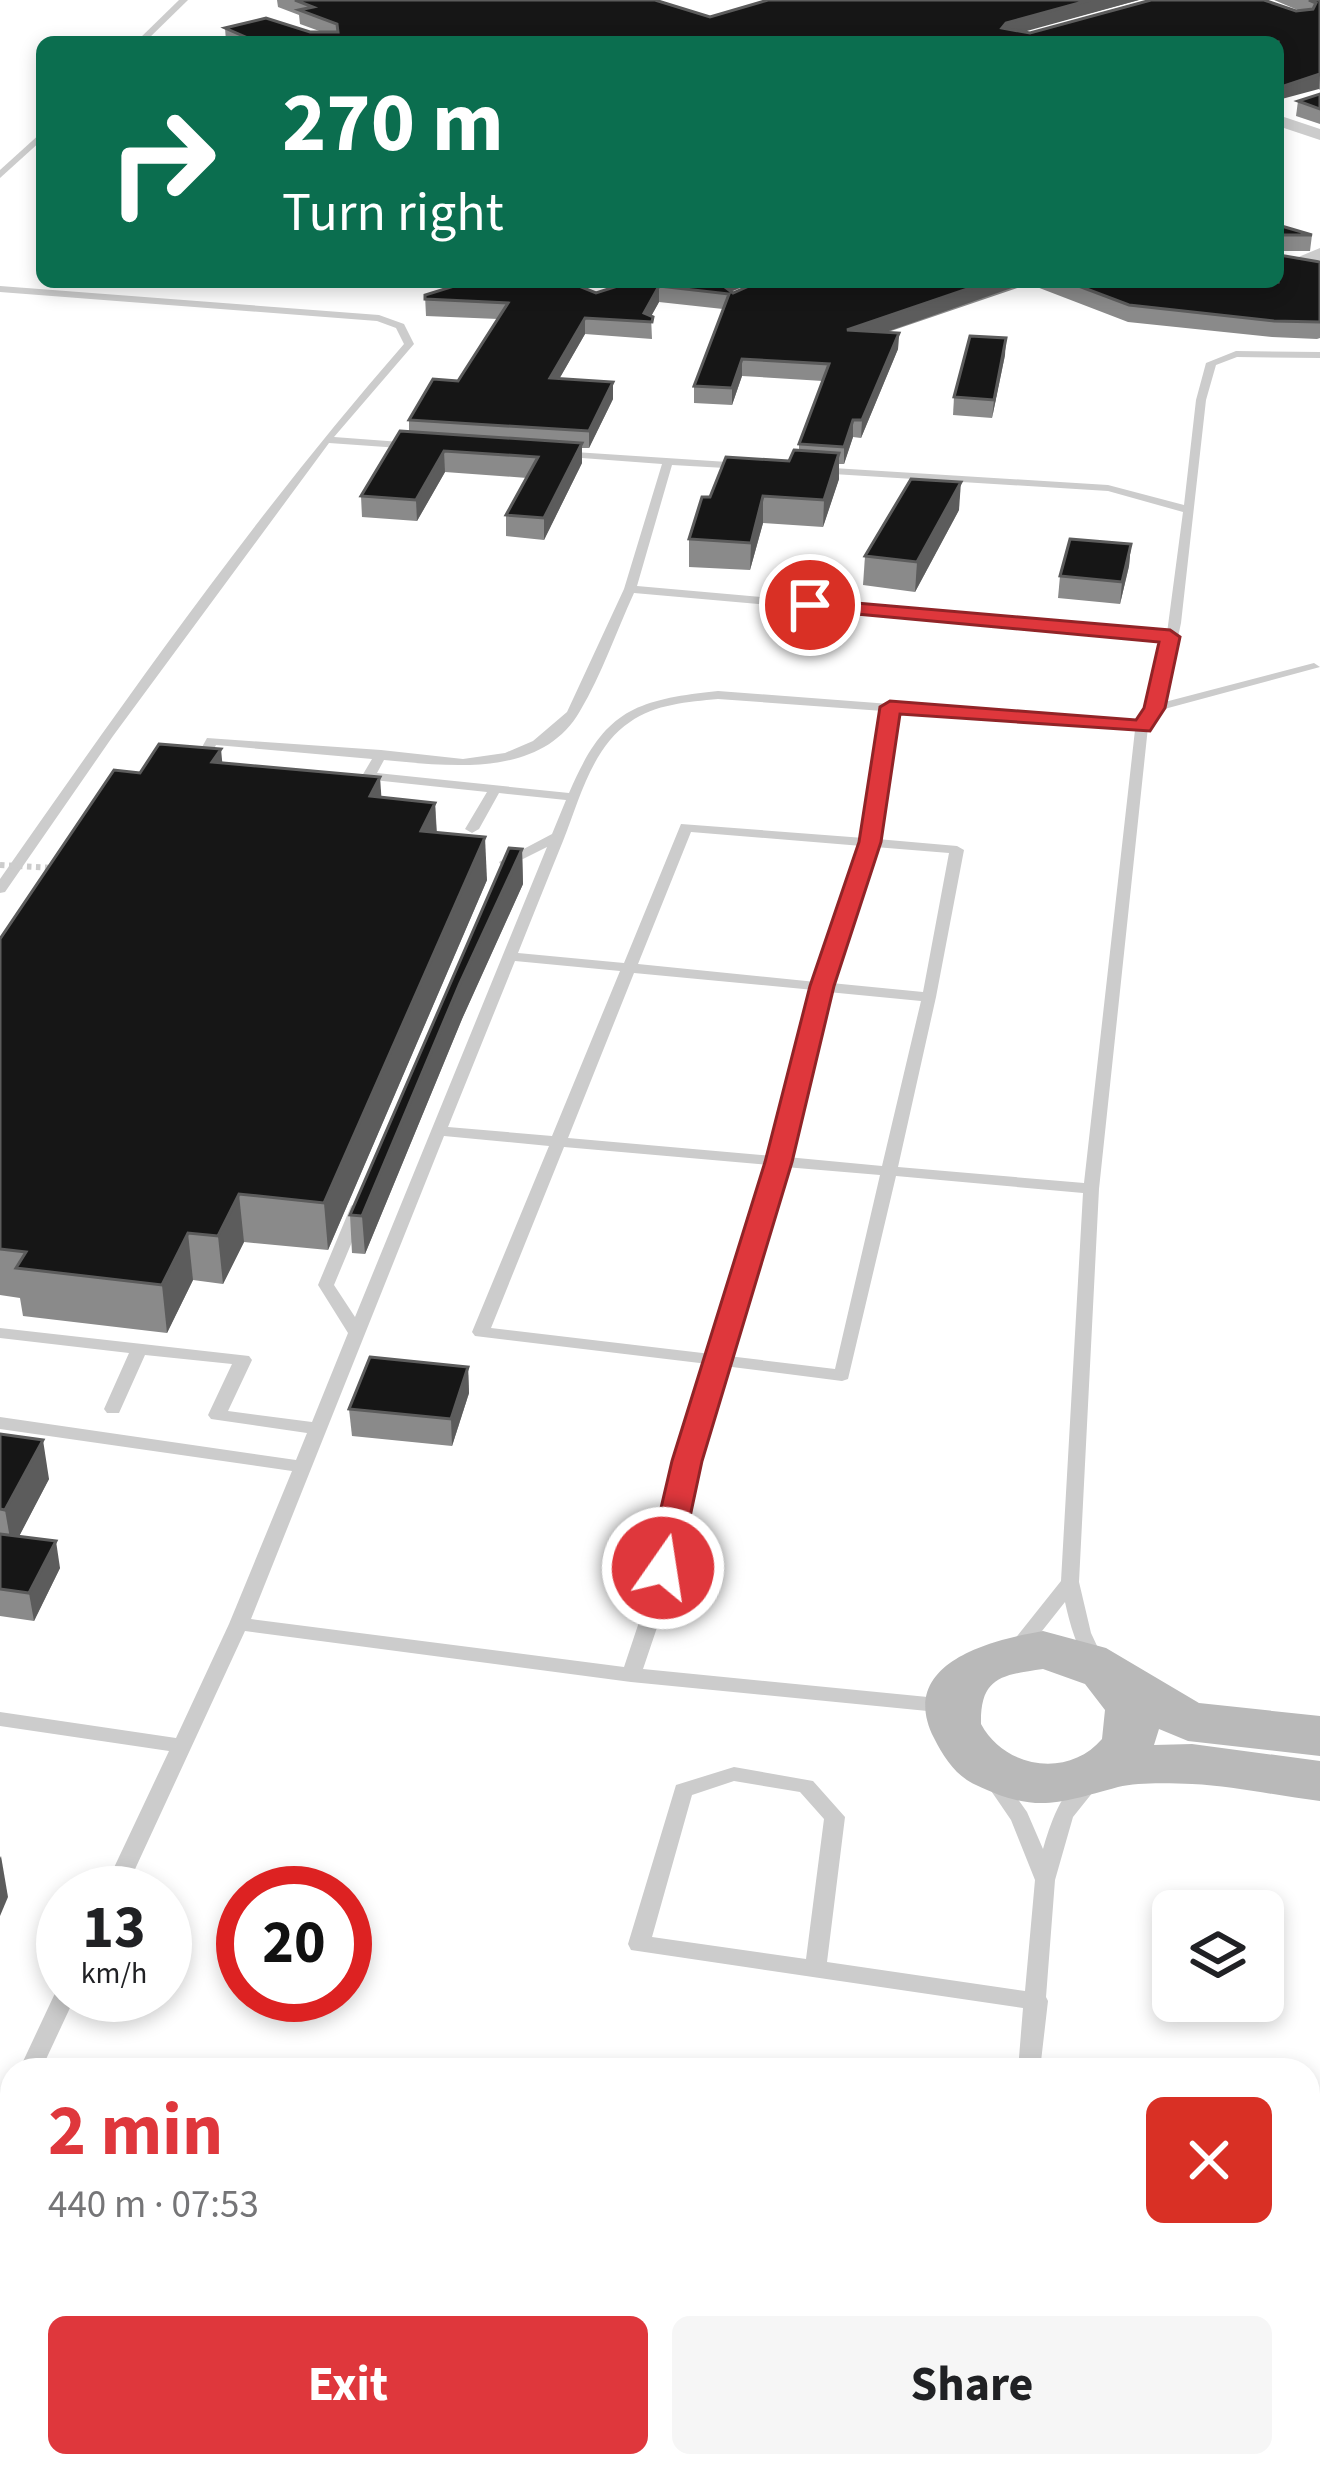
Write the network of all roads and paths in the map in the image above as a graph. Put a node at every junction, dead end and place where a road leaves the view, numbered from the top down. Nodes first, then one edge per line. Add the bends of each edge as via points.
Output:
1 (184, 0) edge
2 (146, 36) edge
3 (1299, 104) edge
4 (1284, 112) edge
5 (1284, 118) edge
6 (1320, 134) edge
7 (36, 141) edge
8 (0, 175) edge
9 (1320, 254) edge
10 (1286, 262) edge
11 (1320, 268) edge
12 (0, 289) edge
13 (1320, 356) edge
14 (326, 440) junction
15 (440, 447) edge
16 (554, 454) edge
17 (668, 461) junction
18 (760, 467) edge
19 (807, 470) edge
20 (1189, 510) junction
21 (630, 589) junction
22 (1170, 637) junction
23 (1314, 668) dead end
24 (890, 707) junction
25 (1155, 708) junction
26 (1142, 727) junction
27 (290, 747) junction
28 (381, 754) junction
29 (282, 762) dead end
30 (192, 777) edge
31 (444, 784) junction
32 (495, 789) junction
33 (573, 797) junction
34 (434, 803) edge
35 (472, 829) dead end
36 (558, 836) junction
37 (870, 842) junction
38 (0, 865) edge
39 (61, 869) edge
40 (499, 880) edge
41 (0, 889) edge
42 (509, 956) junction
43 (627, 967) junction
44 (822, 986) junction
45 (929, 997) junction
46 (438, 1131) junction
47 (556, 1141) junction
48 (778, 1162) junction
49 (886, 1171) junction
50 (1091, 1189) junction
51 (362, 1199) edge
52 (0, 1333) edge
53 (357, 1333) junction
54 (139, 1349) junction
55 (717, 1362) junction
56 (113, 1409) dead end
57 (0, 1424) edge
58 (318, 1429) junction
59 (303, 1467) junction
60 (1070, 1582) junction
61 (238, 1624) junction
62 (1016, 1651) junction
63 (1103, 1671) junction
64 (631, 1675) junction
65 (949, 1706) junction
66 (0, 1719) edge
67 (1320, 1736) edge
68 (182, 1746) junction
69 (982, 1764) junction
70 (1102, 1772) junction
71 (1320, 1781) edge
72 (126, 1866) edge
73 (1046, 1880) junction
74 (816, 1968) junction
75 (1037, 2000) junction
76 (52, 2022) edge
77 (36, 2058) edge
78 (1030, 2058) edge

1 - 2 lane
3 - 4 street
5 - 6 street
7 - 8 lane
9 - 10 street
10 - 11 street
12 - 14 lane via 297,309 400,326 409,344
13 - 20 lane via 1236,353 1211,363
14 - 15 lane
14 - 41 lane
16 - 17 lane
17 - 18 lane
17 - 21 lane
19 - 20 lane via 1108,488
20 - 22 lane
21 - 22 lane
21 - 28 lane via 559,731 494,761
22 - 25 lane
23 - 25 lane
24 - 26 lane
24 - 33 lane via 718,695 666,702 606,729
24 - 37 lane
25 - 26 lane
26 - 50 lane
27 - 28 lane
27 - 29 lane
27 - 30 lane via 212,741
28 - 31 lane via 366,783
31 - 32 lane
31 - 34 lane
32 - 33 lane
32 - 35 lane
33 - 36 lane
36 - 40 lane via 508,859
36 - 42 lane
37 - 43 lane via 686,827
37 - 44 lane
37 - 45 lane via 957,850
38 - 39 path, bridge
42 - 43 lane
42 - 46 lane
43 - 44 lane
43 - 47 lane
44 - 45 lane
44 - 48 lane
45 - 49 lane
46 - 47 lane
46 - 53 lane
47 - 48 lane
47 - 55 lane via 481,1332
48 - 49 lane
48 - 55 lane
49 - 50 lane
49 - 55 lane via 842,1375
50 - 60 lane
51 - 53 lane via 326,1285
52 - 54 lane
53 - 58 lane
54 - 56 lane
54 - 58 lane via 243,1360 217,1415
55 - 64 lane
57 - 59 lane
58 - 59 lane
59 - 61 lane
60 - 62 lane
60 - 63 lane via 1082,1634
61 - 64 lane
61 - 68 lane
62 - 63 main road via 1070,1655
62 - 65 main road via 969,1671
63 - 67 main road via 1188,1720
63 - 70 main road via 1130,1699 1136,1723 1129,1748
64 - 65 lane
65 - 69 main road via 951,1727
66 - 68 lane
68 - 72 lane
69 - 70 main road via 1036,1784
69 - 73 lane via 1020,1817
70 - 71 main road via 1192,1764
70 - 73 lane via 1063,1814
73 - 75 lane
74 - 74 lane via 639,1944 683,1790 734,1774 806,1786 835,1817
74 - 75 lane
75 - 78 lane
76 - 77 lane

